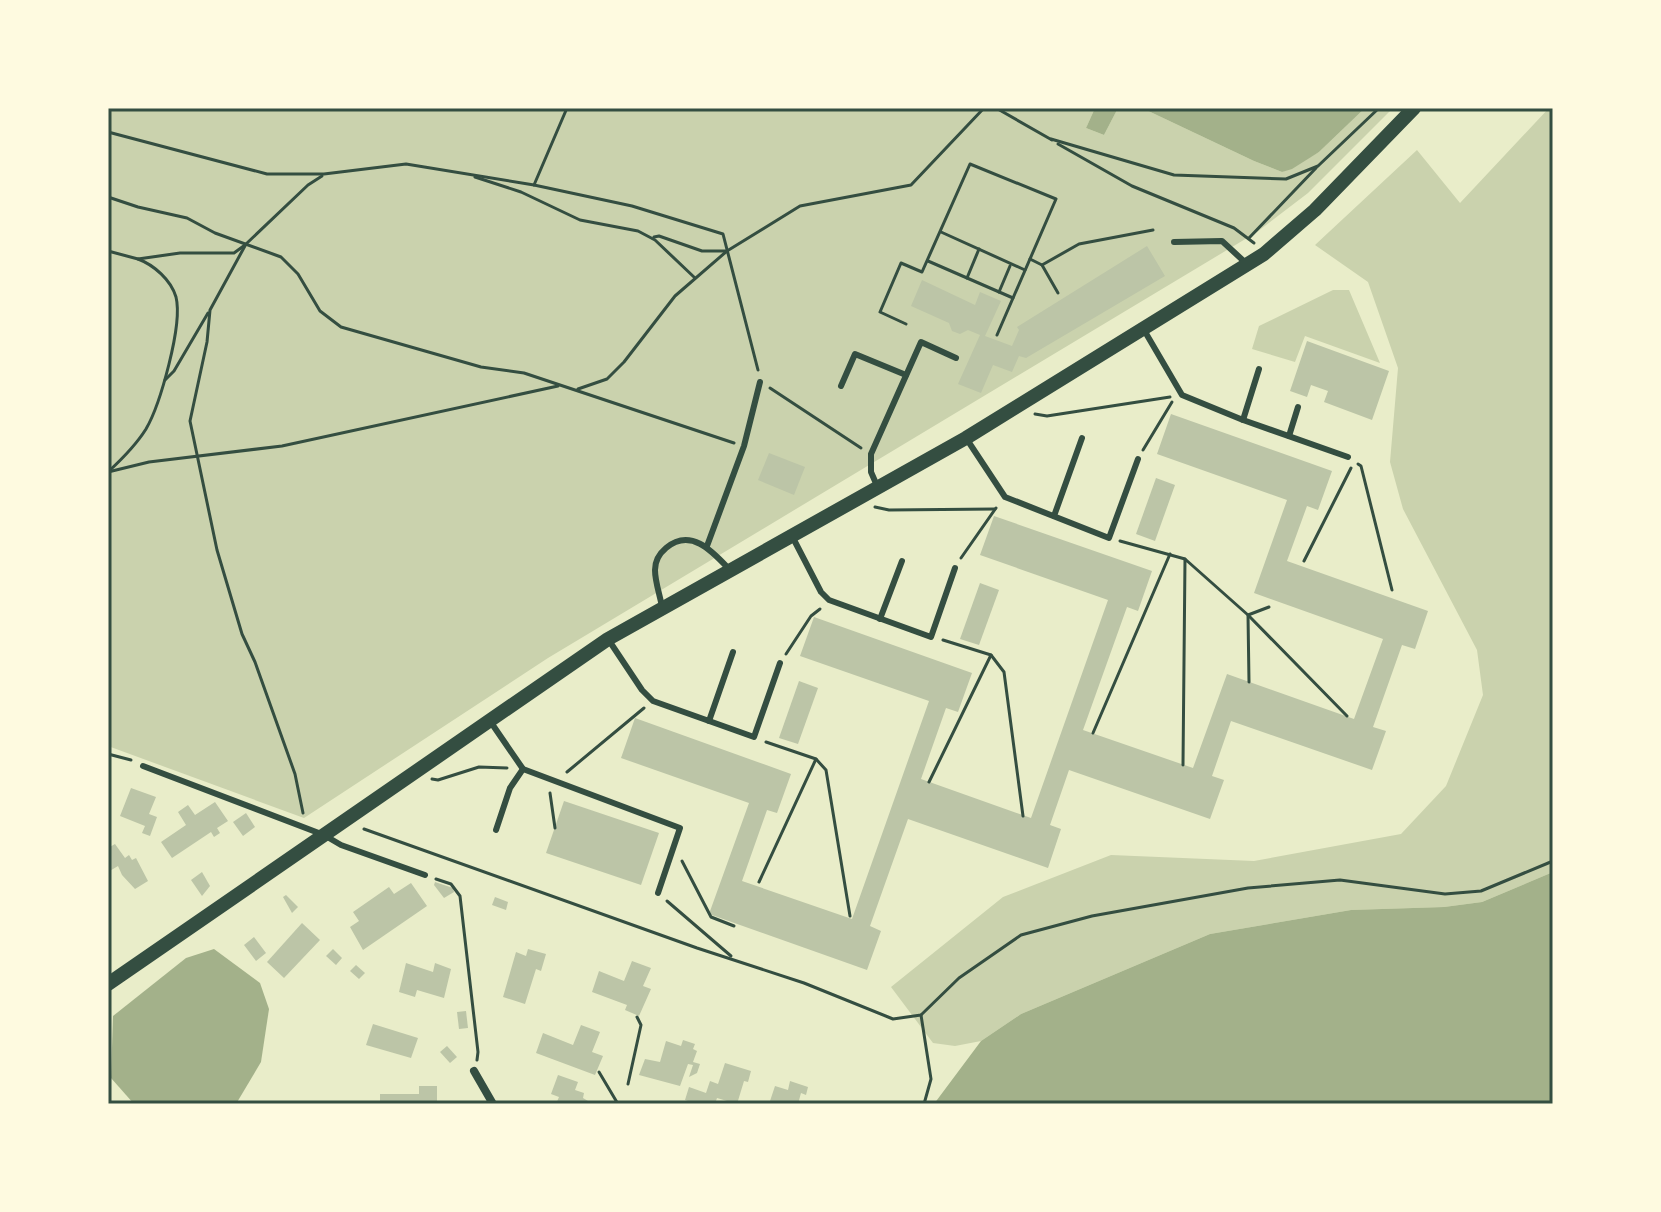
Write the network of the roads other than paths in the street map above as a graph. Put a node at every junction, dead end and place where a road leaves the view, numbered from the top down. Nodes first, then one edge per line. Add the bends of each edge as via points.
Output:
1 (1414, 108) edge
2 (1174, 242) dead end
3 (1248, 265) junction
4 (1143, 330) junction
5 (956, 358) dead end
6 (1259, 369) dead end
7 (906, 375) junction
8 (760, 382) road end
9 (841, 386) dead end
10 (1298, 407) dead end
11 (1243, 420) junction
12 (1289, 436) junction
13 (966, 438) junction
14 (1082, 438) dead end
15 (1348, 457) dead end
16 (1138, 459) road end
17 (878, 488) junction
18 (1054, 516) junction
19 (792, 536) junction
20 (707, 546) junction
21 (902, 561) dead end
22 (955, 568) road end
23 (729, 569) junction
24 (662, 607) junction
25 (880, 619) junction
26 (608, 639) junction
27 (733, 652) dead end
28 (780, 663) road end
29 (490, 721) junction
30 (709, 721) junction
31 (143, 766) road end
32 (523, 769) junction
33 (496, 830) dead end
34 (324, 835) junction
35 (425, 875) road end
36 (658, 893) road end
37 (108, 984) edge
38 (474, 1071) road end
39 (493, 1104) edge

1 - 3 street via 1315,210
2 - 3 lane via 1222,241
3 - 4 street
4 - 11 lane via 1182,395
4 - 13 street
5 - 7 lane via 921,342
6 - 11 lane
7 - 9 lane via 855,354
7 - 17 lane via 871,454
8 - 20 lane via 744,446
10 - 12 lane
11 - 12 lane
12 - 15 lane
13 - 17 street
13 - 18 lane via 1005,497
14 - 18 lane
16 - 18 lane via 1109,538
17 - 19 street
19 - 23 street
19 - 25 lane via 829,600
20 - 23 lane
20 - 24 lane via 680,541 659,556 655,570
21 - 25 lane
22 - 25 lane via 931,637
23 - 24 street
24 - 26 street
26 - 29 street
26 - 30 lane via 653,701
27 - 30 lane
28 - 30 lane via 754,737
29 - 32 lane
29 - 34 street
31 - 34 lane
32 - 33 lane via 510,788
32 - 36 lane via 680,828
34 - 35 lane
34 - 37 street
38 - 39 street

